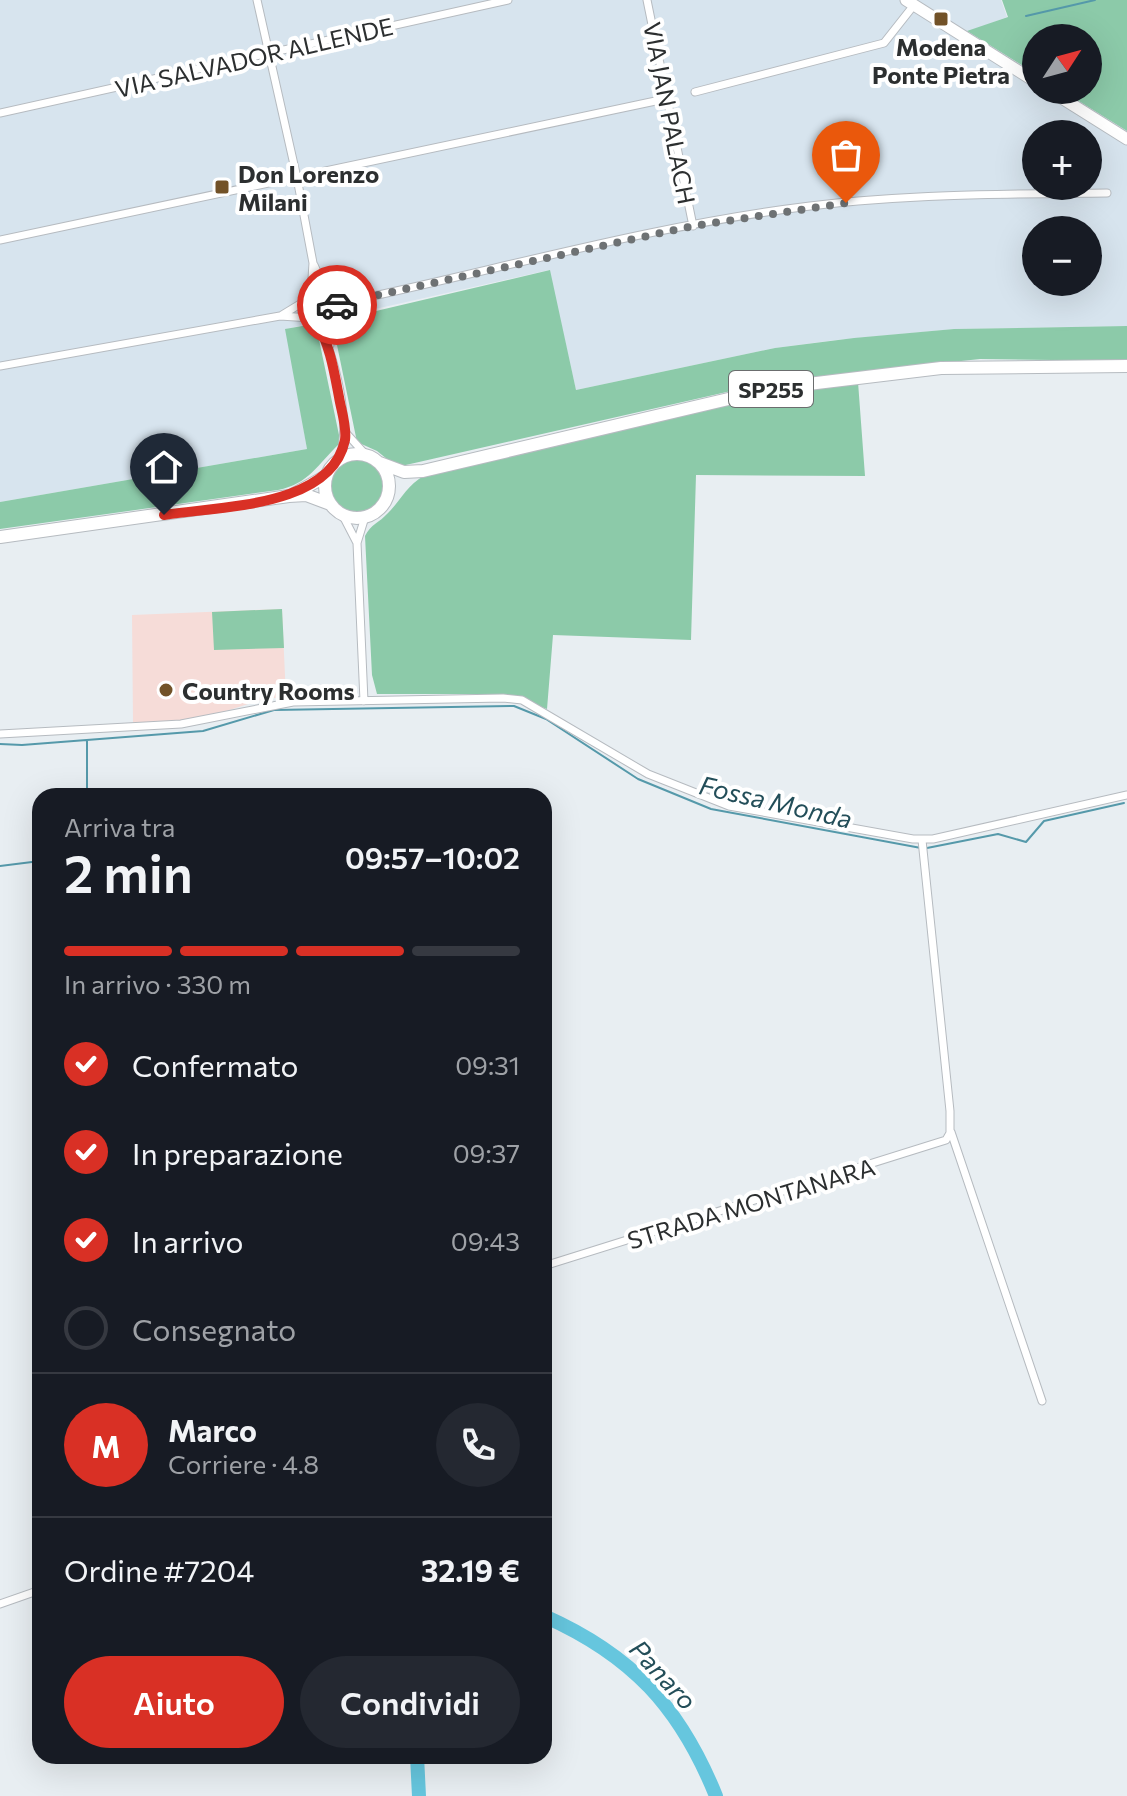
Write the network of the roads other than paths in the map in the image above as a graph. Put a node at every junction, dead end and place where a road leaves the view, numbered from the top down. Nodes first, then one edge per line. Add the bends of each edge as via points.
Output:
1 (257, 0) edge
2 (508, 0) edge
3 (647, 0) edge
4 (910, 2) edge
5 (269, 53) junction
6 (1022, 73) edge
7 (695, 92) dead end
8 (665, 99) junction
9 (1071, 104) edge
10 (0, 113) edge
11 (1127, 139) edge
12 (297, 178) junction
13 (1107, 193) dead end
14 (693, 226) junction
15 (0, 240) edge
16 (313, 263) junction
17 (329, 293) junction
18 (309, 297) junction
19 (369, 297) junction
20 (334, 315) junction
21 (280, 316) junction
22 (314, 319) junction
23 (330, 351) junction
24 (0, 366) edge
25 (1127, 366) edge
26 (346, 432) junction
27 (366, 455) junction
28 (339, 459) junction
29 (380, 463) junction
30 (423, 471) junction
31 (326, 476) junction
32 (289, 496) junction
33 (387, 496) junction
34 (330, 504) junction
35 (342, 514) junction
36 (365, 517) junction
37 (0, 537) edge
38 (357, 543) junction
39 (364, 701) junction
40 (0, 734) edge
41 (1127, 795) edge
42 (923, 845) junction
43 (951, 1129) junction
44 (552, 1264) edge
45 (1042, 1401) dead end
46 (32, 1593) edge
47 (0, 1604) edge

1 - 5 street
2 - 5 street, VIA SALVADOR ALLENDE
3 - 8 street, VIA JAN PALACH
4 - 6 main road
4 - 7 street via 884,43
5 - 10 street, VIA SALVADOR ALLENDE
5 - 12 street
8 - 12 street
8 - 14 street, VIA JAN PALACH
9 - 11 main road
12 - 15 street
12 - 16 street
13 - 14 street via 912,196 808,206
14 - 19 street
16 - 17 street
16 - 18 street
17 - 18 street
17 - 19 street
17 - 20 street
18 - 21 street
18 - 22 street via 306,310
19 - 20 street
20 - 22 street
20 - 23 street
21 - 22 street
21 - 24 street
22 - 23 street
23 - 26 street
25 - 30 main road, SP255 via 941,368 775,388
26 - 27 street
26 - 28 street
27 - 28 main road
27 - 29 main road, SP255
28 - 31 main road
29 - 30 main road, SP255 via 404,472
29 - 33 main road via 388,479
30 - 33 main road, SP255
31 - 32 main road
31 - 34 main road
32 - 34 main road via 306,495
32 - 37 main road
33 - 36 main road, SP255
34 - 35 main road
35 - 36 main road
35 - 38 street
36 - 38 street
38 - 39 street
39 - 40 street via 271,704 181,724
39 - 42 street via 522,700 648,774 729,806
41 - 42 street
42 - 43 street
43 - 44 street, STRADA MONTANARA via 936,1145
43 - 45 street
46 - 47 street

